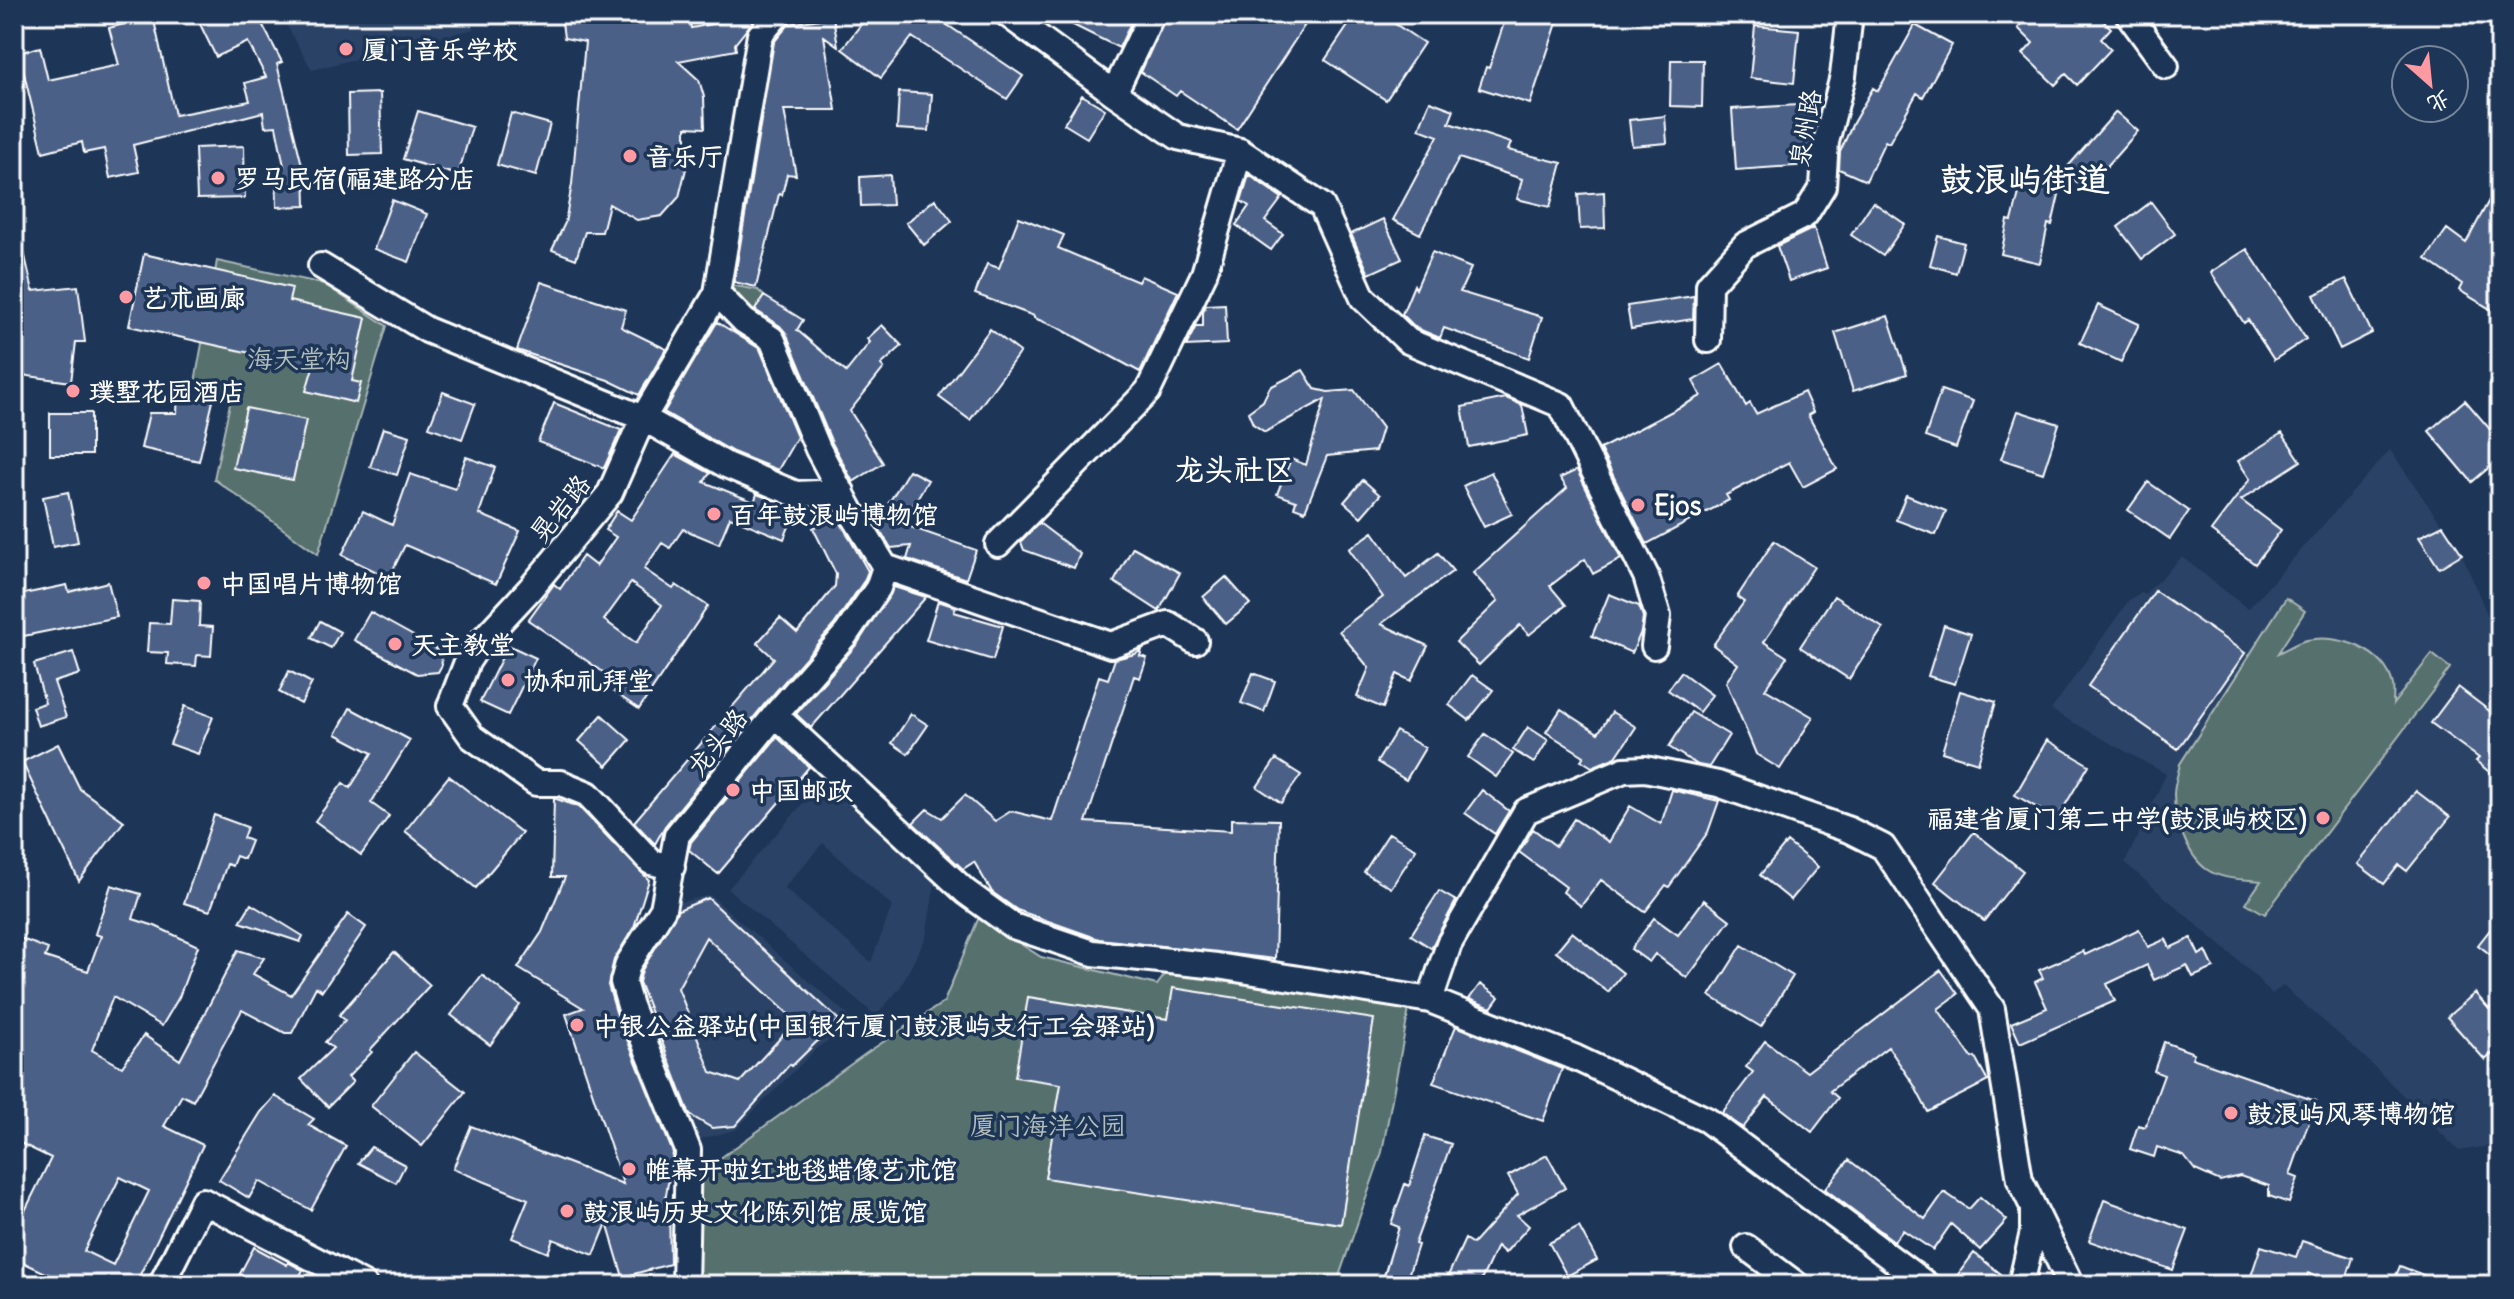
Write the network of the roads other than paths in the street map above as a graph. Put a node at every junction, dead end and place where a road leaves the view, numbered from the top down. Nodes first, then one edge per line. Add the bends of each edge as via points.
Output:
1 (778, 14) edge
2 (1007, 14) edge
3 (1152, 14) edge
4 (1850, 14) edge
5 (2128, 14) edge
6 (2166, 66) dead end
7 (1114, 93) junction
8 (1240, 151) junction
9 (321, 266) dead end
10 (717, 293) junction
11 (1708, 340) dead end
12 (643, 418) junction
13 (842, 492) junction
14 (998, 544) dead end
15 (885, 567) junction
16 (1195, 641) dead end
17 (1654, 646) dead end
18 (775, 715) junction
19 (672, 867) junction
20 (1430, 1000) junction
21 (2033, 1206) junction
22 (1746, 1247) dead end
23 (161, 1285) edge
24 (364, 1285) edge
25 (685, 1285) edge
26 (1797, 1285) edge
27 (1927, 1285) edge
28 (2021, 1285) edge
29 (2071, 1285) edge

1 - 10 street, 晃岩路 via 760,35
2 - 7 street
3 - 7 street
4 - 11 street, 泉州路 via 1823,186 1805,215 1745,245 1709,285
5 - 6 street
7 - 8 street via 1178,137
8 - 14 street via 1204,274 1148,391
8 - 17 street via 1322,206 1363,298 1408,341 1561,405 1638,555 1658,616
9 - 12 street via 427,330
10 - 12 street, 晃岩路
10 - 13 street via 744,321 772,339
12 - 13 street via 726,465 796,494
12 - 19 street, 晃岩路 via 610,493 479,644 450,706 472,737 536,783 561,783 588,794 651,862
13 - 15 street
15 - 16 street via 1111,645 1168,624
15 - 18 street, 龙头路 via 878,588 846,634
18 - 19 street, 龙头路 via 677,835
18 - 20 street via 966,892 1013,926 1093,953 1217,966
19 - 25 street, 龙头路 via 663,909 628,964 623,982 688,1150
20 - 21 street via 1449,944 1526,811 1624,770 1645,769 1718,784 1883,847 1992,1009 2020,1180
20 - 27 street via 1576,1058 1707,1120
21 - 28 street
21 - 29 street
22 - 26 street
23 - 24 street via 203,1201

